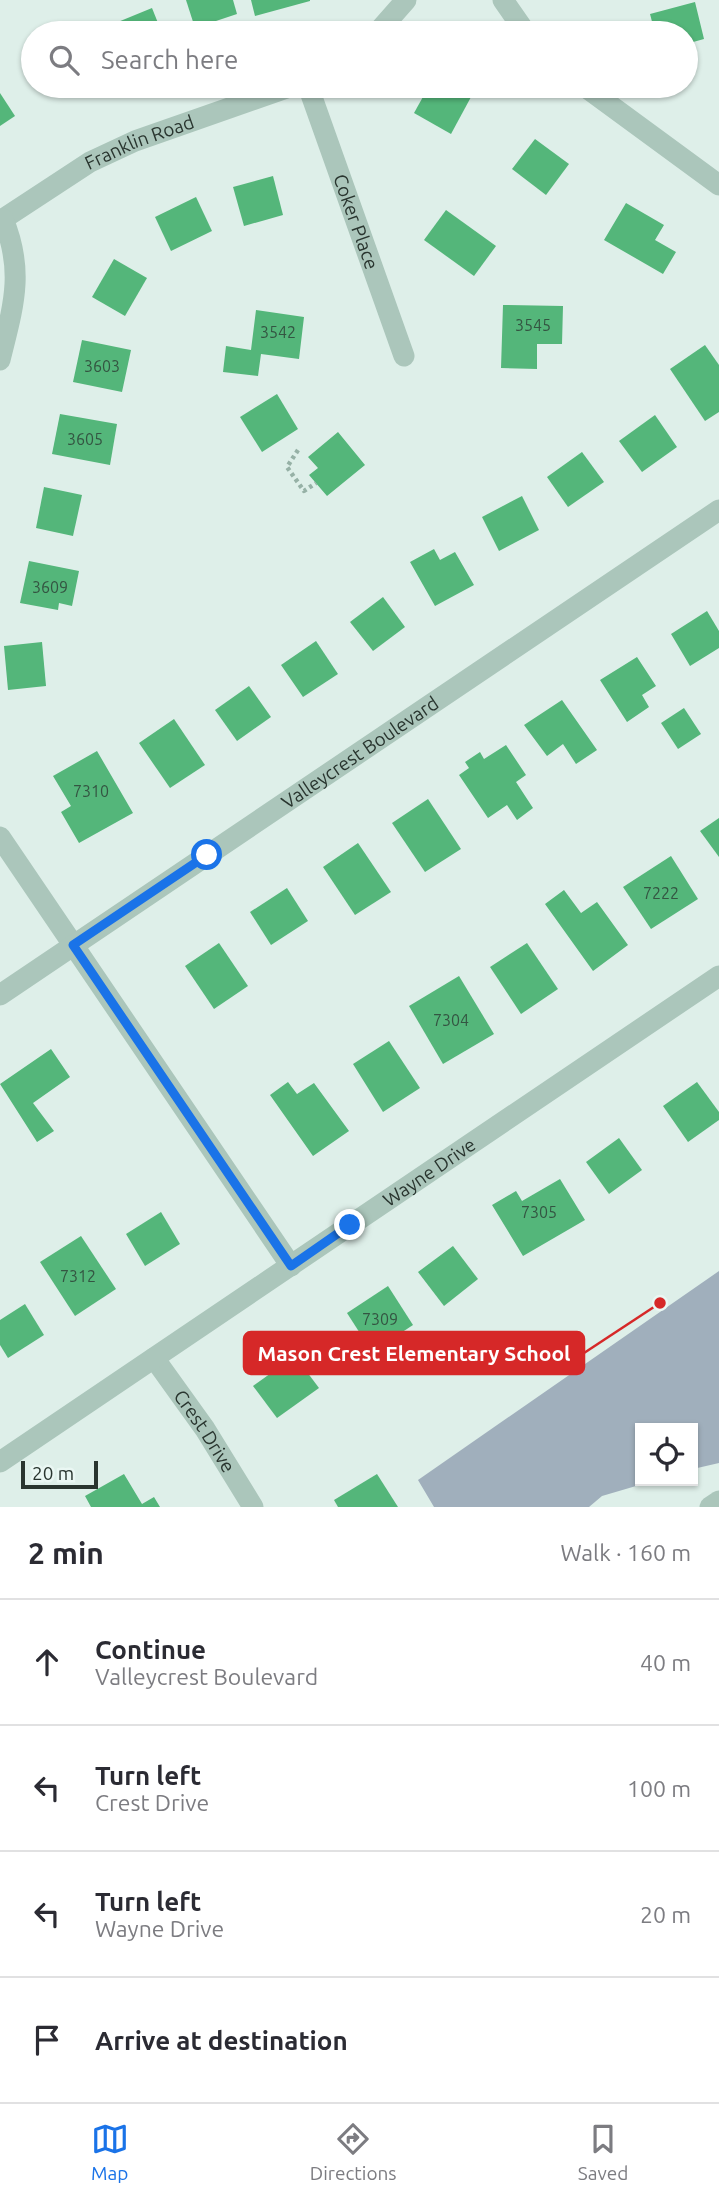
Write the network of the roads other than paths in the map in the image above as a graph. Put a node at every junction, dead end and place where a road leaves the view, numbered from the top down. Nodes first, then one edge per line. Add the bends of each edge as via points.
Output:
1 (406, 0) edge
2 (503, 0) edge
3 (388, 21) edge
4 (518, 21) edge
5 (258, 98) edge
6 (312, 98) edge
7 (600, 98) edge
8 (719, 185) edge
9 (1, 220) edge
10 (404, 356) dead end
11 (0, 360) edge
12 (719, 510) edge
13 (0, 837) edge
14 (73, 945) junction
15 (719, 976) edge
16 (0, 995) edge
17 (291, 1266) junction
18 (154, 1358) junction
19 (0, 1462) edge
20 (719, 1502) edge
21 (253, 1507) edge
22 (710, 1507) edge

1 - 3 street
2 - 4 street
5 - 9 street, Franklin Road via 90,162
6 - 10 street, Coker Place
7 - 8 street
9 - 11 street via 16,262 16,294
12 - 14 street, Valleycrest Boulevard
13 - 14 street
14 - 16 street, Valleycrest Boulevard
14 - 17 street
15 - 17 street, Wayne Drive
17 - 18 street, Wayne Drive
18 - 19 street, Wayne Drive
18 - 21 street, Crest Drive
20 - 22 street

